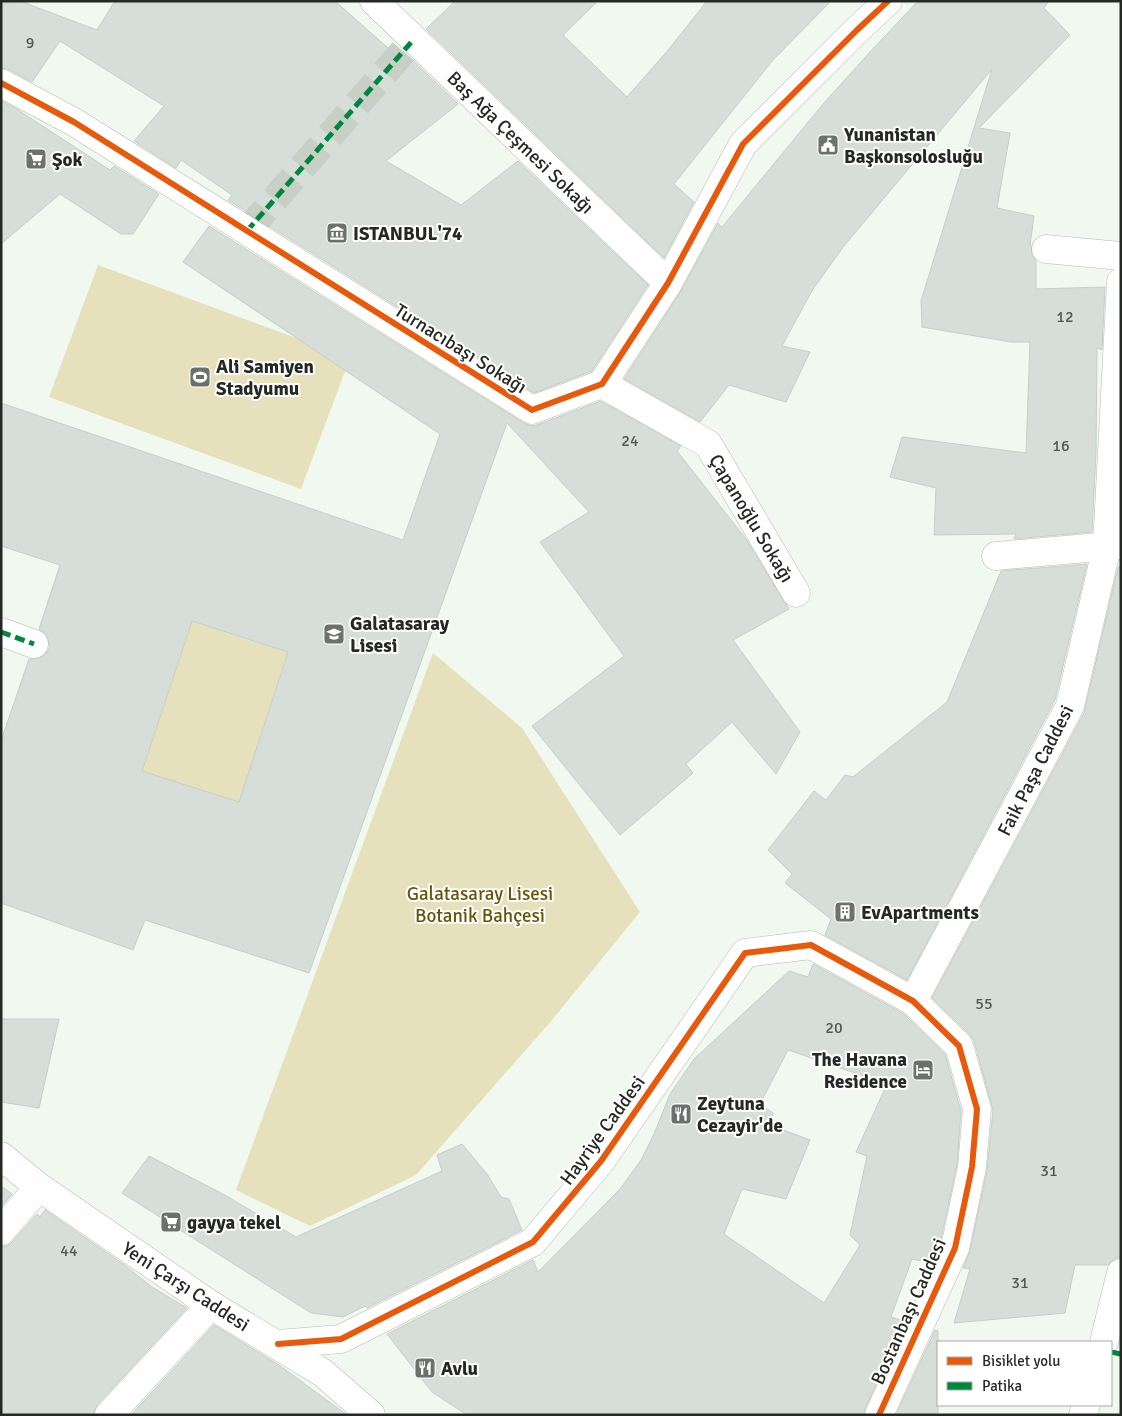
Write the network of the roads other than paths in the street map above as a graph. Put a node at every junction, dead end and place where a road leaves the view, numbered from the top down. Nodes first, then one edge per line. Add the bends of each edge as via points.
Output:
1 (374, 1) edge
2 (888, 1) edge
3 (1, 83) edge
4 (1046, 249) dead end
5 (1121, 256) edge
6 (1121, 282) edge
7 (668, 284) junction
8 (602, 384) junction
9 (1114, 546) edge
10 (996, 556) dead end
11 (796, 593) dead end
12 (1, 632) edge
13 (34, 644) dead end
14 (913, 1001) junction
15 (1, 1156) edge
16 (39, 1187) junction
17 (1, 1231) edge
18 (1121, 1273) edge
19 (211, 1305) junction
20 (341, 1339) junction
21 (1104, 1341) edge
22 (278, 1344) junction
23 (323, 1373) junction
24 (109, 1415) edge
25 (371, 1415) edge
26 (879, 1415) edge

1 - 7 street, Baş Ağa Çeşmesi Sokağı
2 - 7 street via 743,144
3 - 8 street, Turnacıbaşı Sokağı via 74,122 532,410
4 - 5 street
6 - 9 street, Faik Paşa Caddesi
7 - 8 street
8 - 11 street, Çapanoğlu Sokağı via 708,444
9 - 10 street
9 - 14 street, Faik Paşa Caddesi via 1070,706
12 - 13 street
14 - 20 street, Hayriye Caddesi via 811,945 745,953 601,1161 533,1242
14 - 26 street, Bostanbaşı Caddesi via 959,1046 977,1110 972,1167 955,1248
15 - 16 street, Yeni Çarşı Caddesi
16 - 17 street
16 - 19 street, Yeni Çarşı Caddesi
18 - 21 street
19 - 22 street, Yeni Çarşı Caddesi
19 - 24 street
20 - 22 street, Hayriye Caddesi
20 - 23 street
22 - 23 street, Yeni Çarşı Caddesi
23 - 25 street, Yeni Çarşı Caddesi

